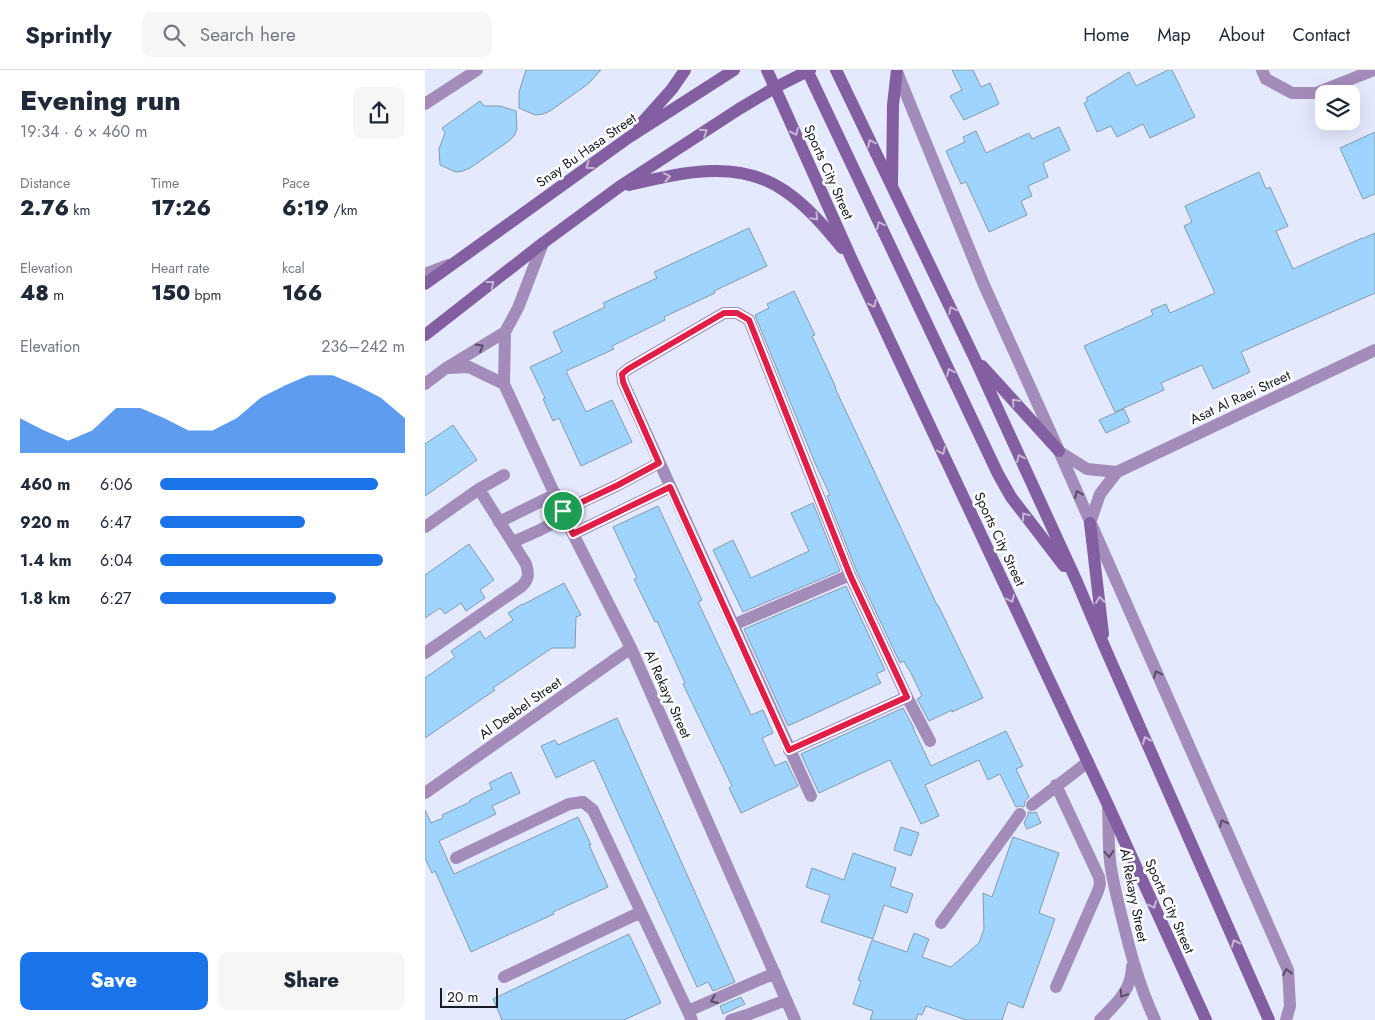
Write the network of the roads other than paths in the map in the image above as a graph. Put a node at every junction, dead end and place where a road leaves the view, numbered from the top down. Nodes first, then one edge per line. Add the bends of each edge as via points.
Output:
1 (477, 70) edge
2 (685, 70) edge
3 (734, 70) edge
4 (767, 70) edge
5 (808, 70) edge
6 (836, 70) edge
7 (1262, 70) edge
8 (1374, 70) edge
9 (897, 71) edge
10 (775, 87) junction
11 (425, 104) edge
12 (628, 138) junction
13 (892, 186) junction
14 (619, 187) junction
15 (543, 243) junction
16 (459, 260) junction
17 (852, 260) junction
18 (425, 274) edge
19 (425, 284) edge
20 (505, 332) junction
21 (425, 335) edge
22 (1375, 350) edge
23 (974, 357) junction
24 (446, 368) junction
25 (425, 384) edge
26 (504, 384) junction
27 (1059, 451) junction
28 (659, 463) junction
29 (1117, 472) junction
30 (504, 475) dead end
31 (670, 487) junction
32 (479, 489) junction
33 (556, 494) junction
34 (565, 514) junction
35 (499, 522) junction
36 (1090, 523) junction
37 (425, 527) edge
38 (573, 534) junction
39 (513, 542) junction
40 (850, 575) junction
41 (1077, 582) junction
42 (733, 625) junction
43 (631, 648) junction
44 (1105, 648) junction
45 (425, 653) edge
46 (907, 697) junction
47 (930, 740) dead end
48 (789, 750) junction
49 (1088, 762) junction
50 (1056, 785) junction
51 (425, 793) edge
52 (811, 796) dead end
53 (1032, 804) dead end
54 (1108, 805) junction
55 (1020, 814) dead end
56 (456, 858) dead end
57 (641, 912) junction
58 (941, 923) dead end
59 (1132, 960) junction
60 (775, 973) junction
61 (504, 977) dead end
62 (1056, 987) dead end
63 (786, 1000) junction
64 (690, 1016) edge
65 (731, 1020) edge
66 (795, 1020) edge
67 (1100, 1020) edge
68 (1155, 1020) edge
69 (1206, 1020) edge
70 (1269, 1020) edge
71 (1287, 1020) edge

1 - 11 street
2 - 12 main road
3 - 12 main road, Snay Bu Hasa Street
4 - 10 main road, Sports City Street
5 - 10 main road
41 -> 5 main road via 1026,518 998,474
13 -> 6 main road
7 - 8 street via 1267,79 1292,93 1316,93
9 - 13 main road via 893,105
9 - 27 street via 984,285
14 -> 10 main road
10 -> 17 main road, Sports City Street
12 -> 16 main road, Snay Bu Hasa Street
23 -> 13 main road
14 - 15 main road
14 -> 17 main road via 707,170 751,175 779,187 803,205
15 - 20 street
21 -> 15 main road
16 - 18 street, Snay Bu Hasa Street
16 - 19 main road, Snay Bu Hasa Street
17 -> 49 main road, Sports City Street
24 -> 20 street
20 - 26 street, Al Rekayy Street
22 - 29 street, Asat Al Raei Street
27 -> 23 main road
41 -> 23 main road
24 - 25 street
24 - 26 street via 469,366
26 - 33 street, Al Rekayy Street
27 - 29 street via 1087,469
36 -> 27 street
28 - 31 street
28 - 34 street
28 - 40 street via 622,374 724,313 737,313 749,320
29 - 36 street, Asat Al Raei Street via 1100,494
30 - 32 street
31 - 38 street
31 - 42 street
32 - 35 street
32 - 37 street
33 - 34 street, Al Rekayy Street
33 - 35 street
34 - 38 street, Al Rekayy Street
34 - 39 street
35 - 39 street
44 -> 36 main road
71 -> 36 street via 1290,1006 1288,970
38 - 43 street, Al Rekayy Street
39 - 45 street via 526,564 527,581
40 - 42 street
40 - 46 street
41 - 44 main road
42 - 48 street
43 - 51 street, Al Deebel Street
43 - 60 street, Al Rekayy Street
70 -> 44 main road
46 - 47 street
46 - 48 street
48 - 52 street
49 - 50 street
49 - 54 main road, Sports City Street
50 - 53 street
50 - 62 street via 1100,884
54 -> 59 street, Al Rekayy Street via 1110,864
54 -> 69 main road, Sports City Street
55 - 58 street
56 - 57 street via 569,804 583,802 593,810
57 - 61 street
57 - 64 street
59 -> 67 street, Al Rekayy Street via 1127,988
59 - 68 street, Al Rekayy Street
60 - 63 street, Al Rekayy Street
60 -> 64 street
63 - 65 street
63 - 66 street, Al Rekayy Street

